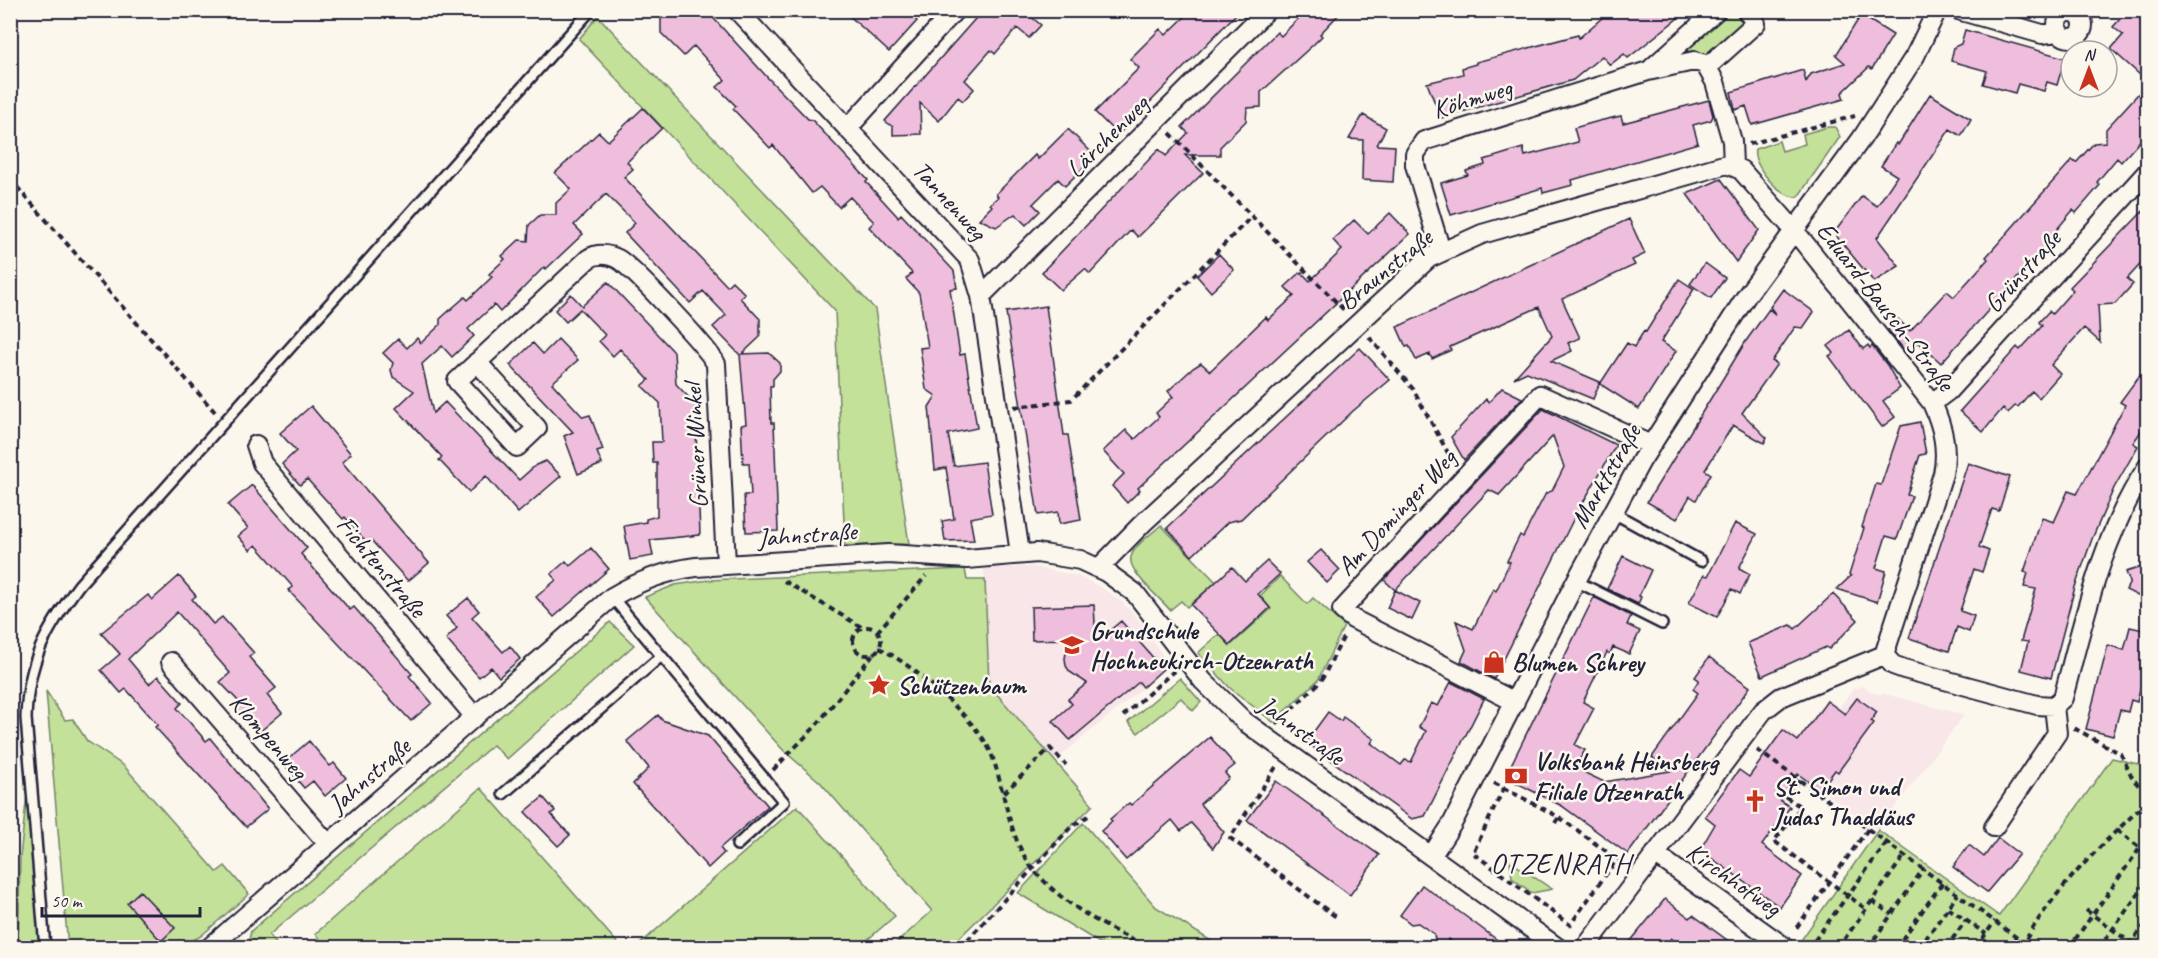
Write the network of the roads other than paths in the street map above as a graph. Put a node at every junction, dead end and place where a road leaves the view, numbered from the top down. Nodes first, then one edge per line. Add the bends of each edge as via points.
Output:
1 (591, 10) edge
2 (737, 10) edge
3 (1267, 10) edge
4 (1717, 10) edge
5 (1746, 10) edge
6 (1937, 10) edge
7 (1958, 10) edge
8 (946, 14) edge
9 (2058, 32) dead end
10 (1707, 67) junction
11 (1648, 71) junction
12 (848, 128) junction
13 (1733, 165) junction
14 (2148, 171) edge
15 (1794, 230) junction
16 (1441, 252) junction
17 (981, 296) junction
18 (477, 362) junction
19 (1932, 403) junction
20 (256, 445) dead end
21 (1651, 445) junction
22 (2148, 466) edge
23 (1611, 512) junction
24 (1020, 553) junction
25 (1701, 561) dead end
26 (726, 564) junction
27 (1099, 568) junction
28 (1576, 580) junction
29 (612, 597) junction
30 (1662, 624) dead end
31 (1884, 655) junction
32 (660, 657) junction
33 (171, 662) dead end
34 (1515, 702) junction
35 (2054, 706) junction
36 (475, 717) junction
37 (504, 794) dead end
38 (1994, 827) dead end
39 (328, 844) junction
40 (737, 845) dead end
41 (1655, 854) junction
42 (1432, 855) junction
43 (219, 945) edge
44 (1783, 946) road end
45 (45, 948) edge
46 (1558, 948) edge
47 (1585, 948) edge

1 - 45 lane via 80,585 50,625 35,656 26,718
2 - 12 street, Tannenweg
3 - 17 street, Lärchenweg
4 - 11 street, Köhmweg
5 - 10 street via 1756,23
6 - 15 street, Marktstraße via 1915,56 1881,110
7 - 9 street via 2042,34
8 - 12 street
10 - 11 street, Köhmweg via 1690,61
10 - 13 street via 1732,141
11 - 16 street, Köhmweg via 1424,141 1414,159
12 - 17 street, Tannenweg via 963,249 974,267
13 - 15 street
13 - 16 street, Braunstraße via 1710,168 1482,234
14 - 19 street, Grünstraße via 1948,391
15 - 19 street, Eduard-Bausch-Straße
15 - 21 street, Marktstraße via 1715,342
16 - 27 street, Braunstraße via 1409,276 1143,522
17 - 24 street, Tannenweg
18 - 18 street, Grüner Winkel via 457,381 517,447 537,428
18 - 26 street, Grüner Winkel via 588,259 603,255 623,263 716,364
19 - 31 street, Eduard-Bausch-Straße via 1943,432 1945,465
20 - 36 street, Fichtenstraße via 262,463
21 - 23 street, Marktstraße
21 - 34 street, Am Dominger Weg via 1539,395 1342,610
22 - 35 street via 2111,537 2063,698
23 - 25 lane
23 - 28 street, Marktstraße
24 - 26 street, Jahnstraße via 967,559 888,554
24 - 27 street, Jahnstraße via 1067,556
26 - 29 street, Jahnstraße via 667,572
27 - 42 street, Jahnstraße via 1142,600 1223,702 1264,736
28 - 30 lane
28 - 34 street, Marktstraße
29 - 32 lane
29 - 36 street, Jahnstraße
31 - 35 street via 1893,665 1904,669 2037,705
31 - 41 street via 1781,697 1762,711
32 - 37 lane
32 - 40 lane via 784,802
33 - 39 street, Klompenweg
34 - 42 street, Marktstraße
35 - 38 street via 2057,733
36 - 39 street, Jahnstraße
39 - 43 street, Jahnstraße
41 - 44 street, Kirchhofweg
41 - 47 street
42 - 46 street

